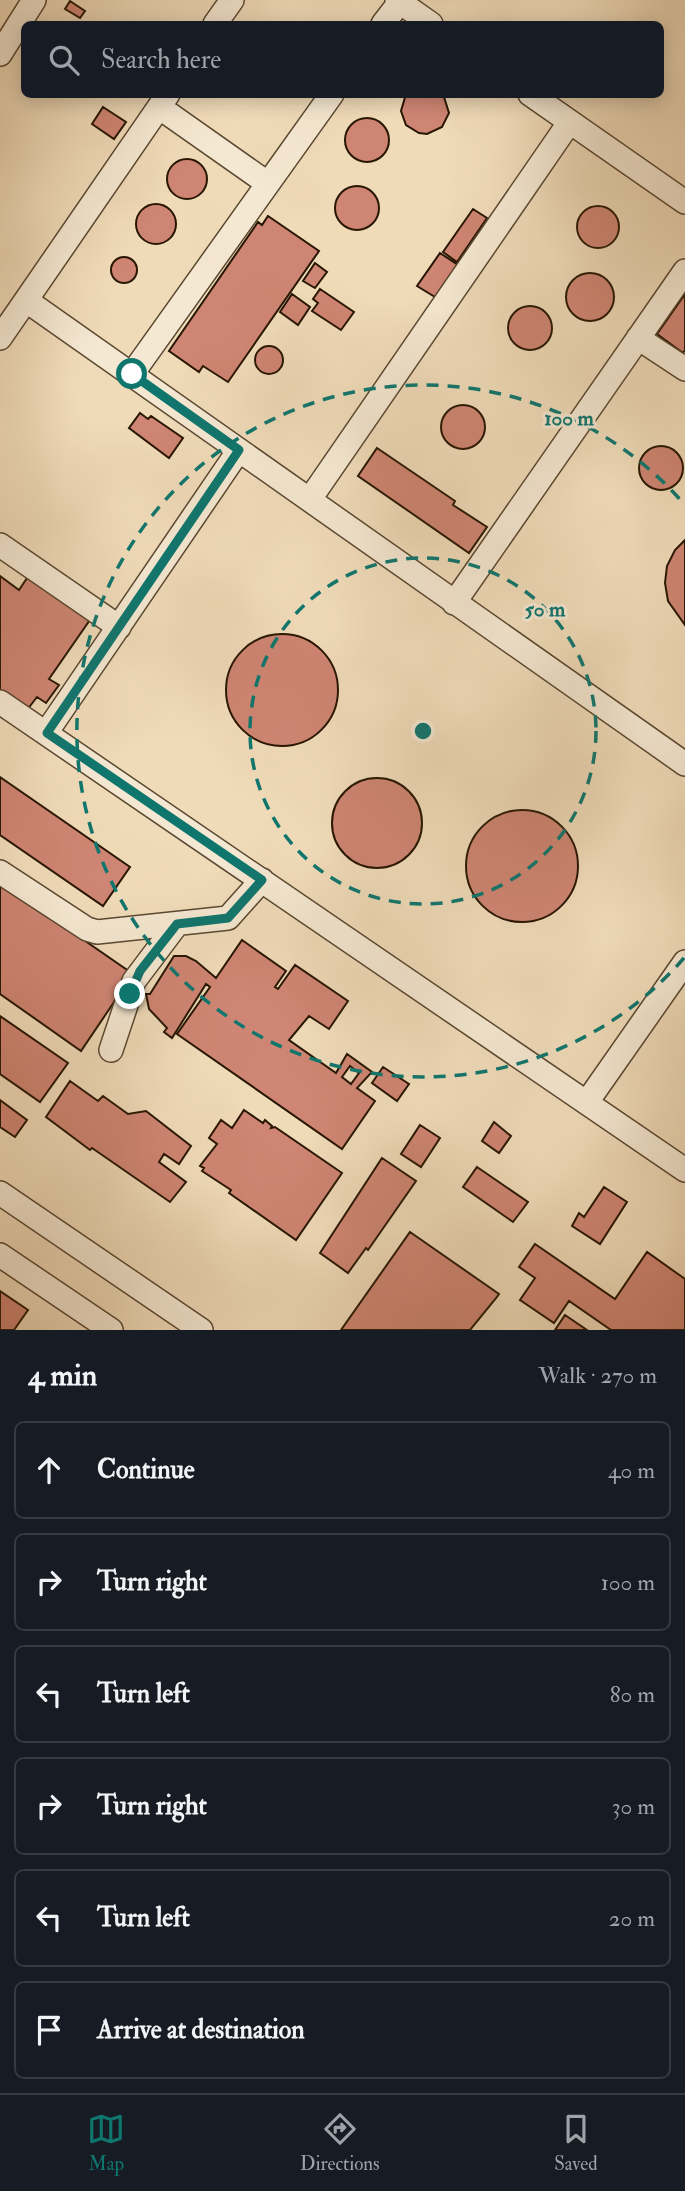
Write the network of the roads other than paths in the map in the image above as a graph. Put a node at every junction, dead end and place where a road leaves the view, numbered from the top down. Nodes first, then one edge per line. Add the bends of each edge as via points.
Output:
1 (34, 0) edge
2 (232, 0) edge
3 (398, 1) edge
4 (217, 21) edge
5 (385, 21) edge
6 (427, 21) edge
7 (0, 54) edge
8 (329, 98) edge
9 (535, 98) edge
10 (164, 101) edge
11 (569, 123) junction
12 (267, 183) junction
13 (685, 202) edge
14 (685, 271) edge
15 (27, 301) junction
16 (0, 338) edge
17 (638, 338) junction
18 (685, 369) edge
19 (132, 374) junction
20 (239, 450) junction
21 (310, 499) junction
22 (0, 545) edge
23 (454, 603) junction
24 (119, 627) junction
25 (0, 702) edge
26 (47, 733) junction
27 (685, 764) edge
28 (0, 872) edge
29 (262, 880) junction
30 (177, 924) junction
31 (685, 962) edge
32 (111, 1050) dead end
33 (587, 1102) junction
34 (685, 1170) edge
35 (0, 1193) edge
36 (0, 1255) edge
37 (111, 1330) edge
38 (201, 1330) edge

1 - 7 street
2 - 4 street
3 - 5 street
3 - 6 street
8 - 12 street
9 - 11 street
10 - 12 street
10 - 15 street
11 - 13 street
11 - 21 street
12 - 19 street
14 - 17 street
15 - 16 street
15 - 19 street
17 - 18 street
17 - 23 street
19 - 20 street
20 - 21 street
20 - 24 street
21 - 23 street
22 - 24 street
23 - 27 street
24 - 26 street
25 - 26 street
26 - 29 street
28 - 30 street via 97,932
29 - 30 street via 228,918
29 - 33 street
30 - 32 street via 134,981
31 - 33 street
33 - 34 street
35 - 38 street
36 - 37 street

